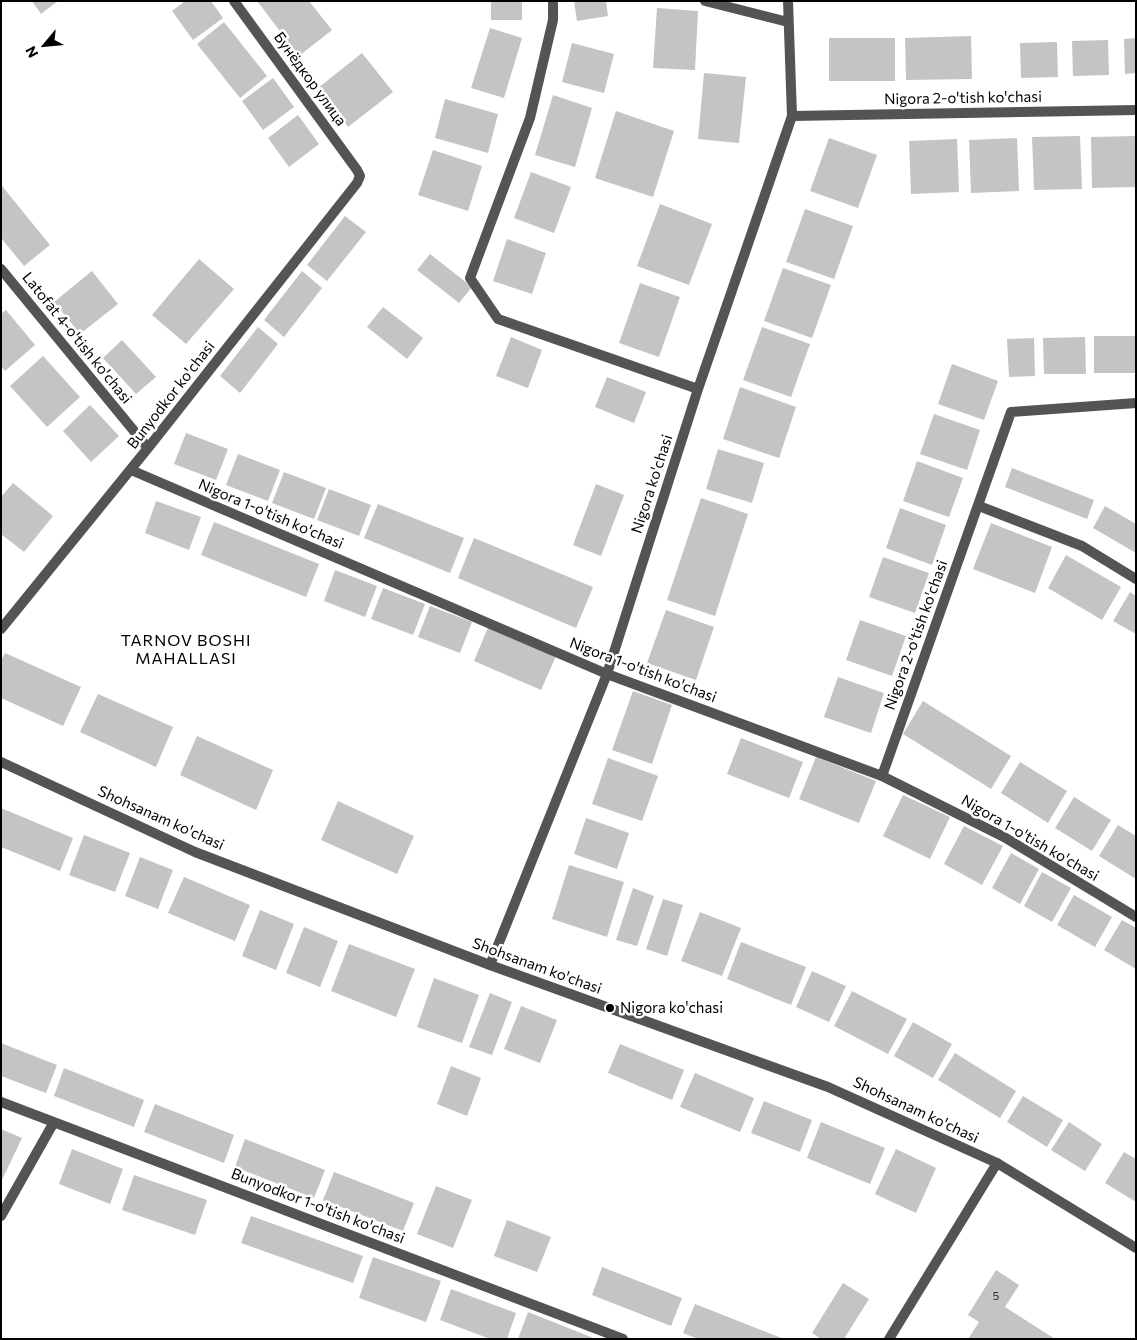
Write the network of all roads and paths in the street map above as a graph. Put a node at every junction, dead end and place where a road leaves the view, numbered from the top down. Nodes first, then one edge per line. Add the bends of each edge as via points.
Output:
1 (234, 1) edge
2 (554, 1) edge
3 (705, 1) edge
4 (788, 1) edge
5 (788, 22) junction
6 (1136, 110) edge
7 (792, 116) junction
8 (360, 176) joint
9 (1, 269) edge
10 (698, 389) junction
11 (1136, 403) edge
12 (148, 448) junction
13 (130, 470) junction
14 (979, 506) junction
15 (1136, 579) edge
16 (1, 628) edge
17 (607, 674) junction
18 (1, 762) edge
19 (882, 776) junction
20 (1136, 917) edge
21 (490, 965) junction
22 (1, 1102) edge
23 (54, 1122) junction
24 (997, 1163) junction
25 (1, 1216) edge
26 (1136, 1248) edge
27 (623, 1339) edge
28 (889, 1339) edge

1 - 8 street, Бунёдкор улица
2 - 10 street via 553,20 530,118 470,278 498,319
3 - 5 street
4 - 5 street, Nigora ko'chasi
5 - 7 street, Nigora ko'chasi
6 - 7 street, Nigora 2-o'tish ko'chasi
7 - 10 street, Nigora ko'chasi
8 - 12 street, Bunyodkor ko'chasi
9 - 12 street, Latofat 4-o'tish ko'chasi
10 - 17 street, Nigora ko'chasi
11 - 14 street, Nigora 2-o'tish ko'chasi via 1011,412
12 - 13 street, Bunyodkor ko'chasi
13 - 16 street, Bunyodkor ko'chasi
13 - 17 street, Nigora 1-o'tish ko'chasi
14 - 15 street via 1082,546
14 - 19 street, Nigora 2-o'tish ko'chasi
17 - 19 street, Nigora 1-o'tish ko'chasi
17 - 21 street, Nigora ko'chasi
18 - 21 street, Shohsanam ko'chasi via 195,852
19 - 20 street, Nigora 1-o'tish ko'chasi via 1004,837
21 - 24 street, Shohsanam ko'chasi via 828,1087
22 - 23 street, Bunyodkor 1-o'tish ko'chasi
23 - 25 street
23 - 27 street, Bunyodkor 1-o'tish ko'chasi
24 - 26 street, Shohsanam ko'chasi
24 - 28 street

